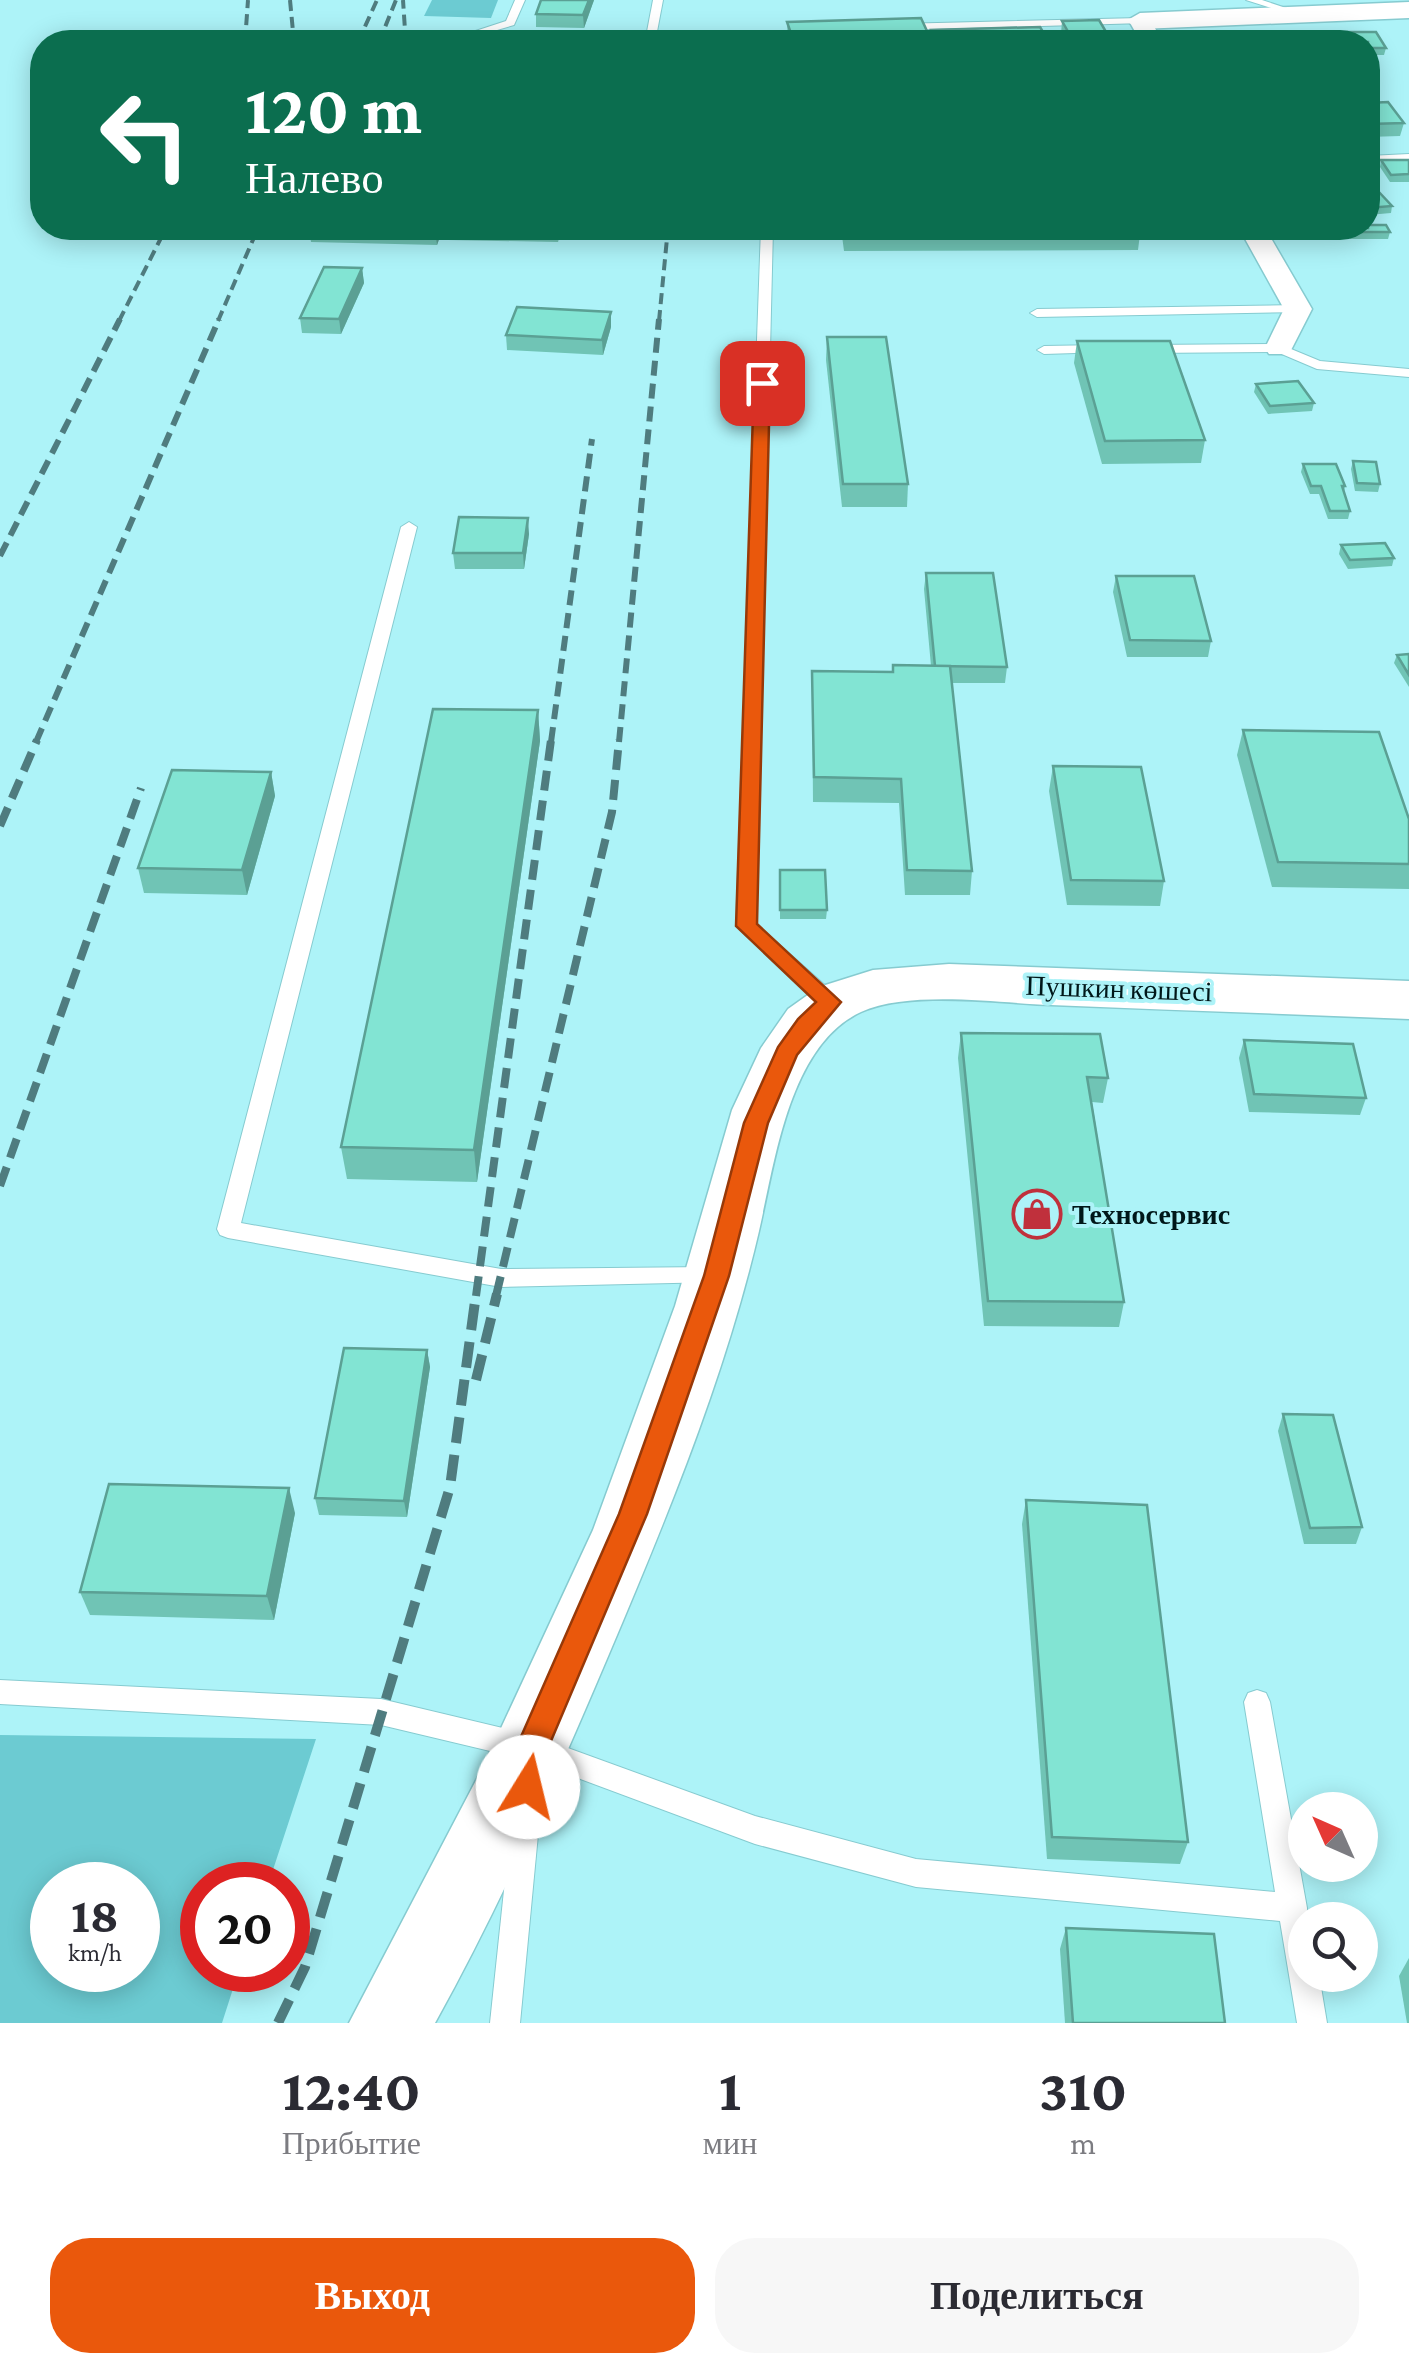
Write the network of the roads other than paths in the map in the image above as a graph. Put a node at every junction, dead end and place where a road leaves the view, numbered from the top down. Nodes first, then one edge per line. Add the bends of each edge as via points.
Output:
1 (520, 0) edge
2 (658, 0) edge
3 (1251, 0) edge
4 (1409, 10) edge
5 (1296, 13) junction
6 (886, 27) edge
7 (485, 30) edge
8 (652, 30) edge
9 (1042, 30) edge
10 (1162, 30) edge
11 (1409, 158) edge
12 (1380, 159) edge
13 (767, 240) edge
14 (1259, 240) edge
15 (1298, 310) junction
16 (1038, 313) dead end
17 (1279, 348) junction
18 (1044, 350) dead end
19 (1409, 373) edge
20 (409, 527) dead end
21 (1409, 1000) edge
22 (830, 1002) junction
23 (716, 1276) junction
24 (0, 1692) edge
25 (1258, 1702) dead end
26 (532, 1748) junction
27 (1292, 1902) edge
28 (1288, 1908) edge
29 (1307, 1992) edge
30 (390, 2023) edge
31 (505, 2023) edge
32 (1312, 2023) edge

1 - 7 lane via 510,22
2 - 8 lane
3 - 5 lane
4 - 5 street
5 - 10 street
6 - 9 lane
11 - 12 lane
13 - 22 lane via 746,926
14 - 15 street
15 - 16 lane
15 - 17 street
17 - 18 lane
17 - 19 lane via 1317,366
20 - 23 lane via 228,1229 502,1278
21 - 22 street, Пушкин көшесі via 949,983 888,986
22 - 23 street via 786,1053 756,1123
23 - 26 street via 633,1514
24 - 26 lane via 382,1712
25 - 27 lane
26 - 28 lane via 755,1830 916,1873
26 - 30 street
26 - 31 lane
29 - 32 lane

